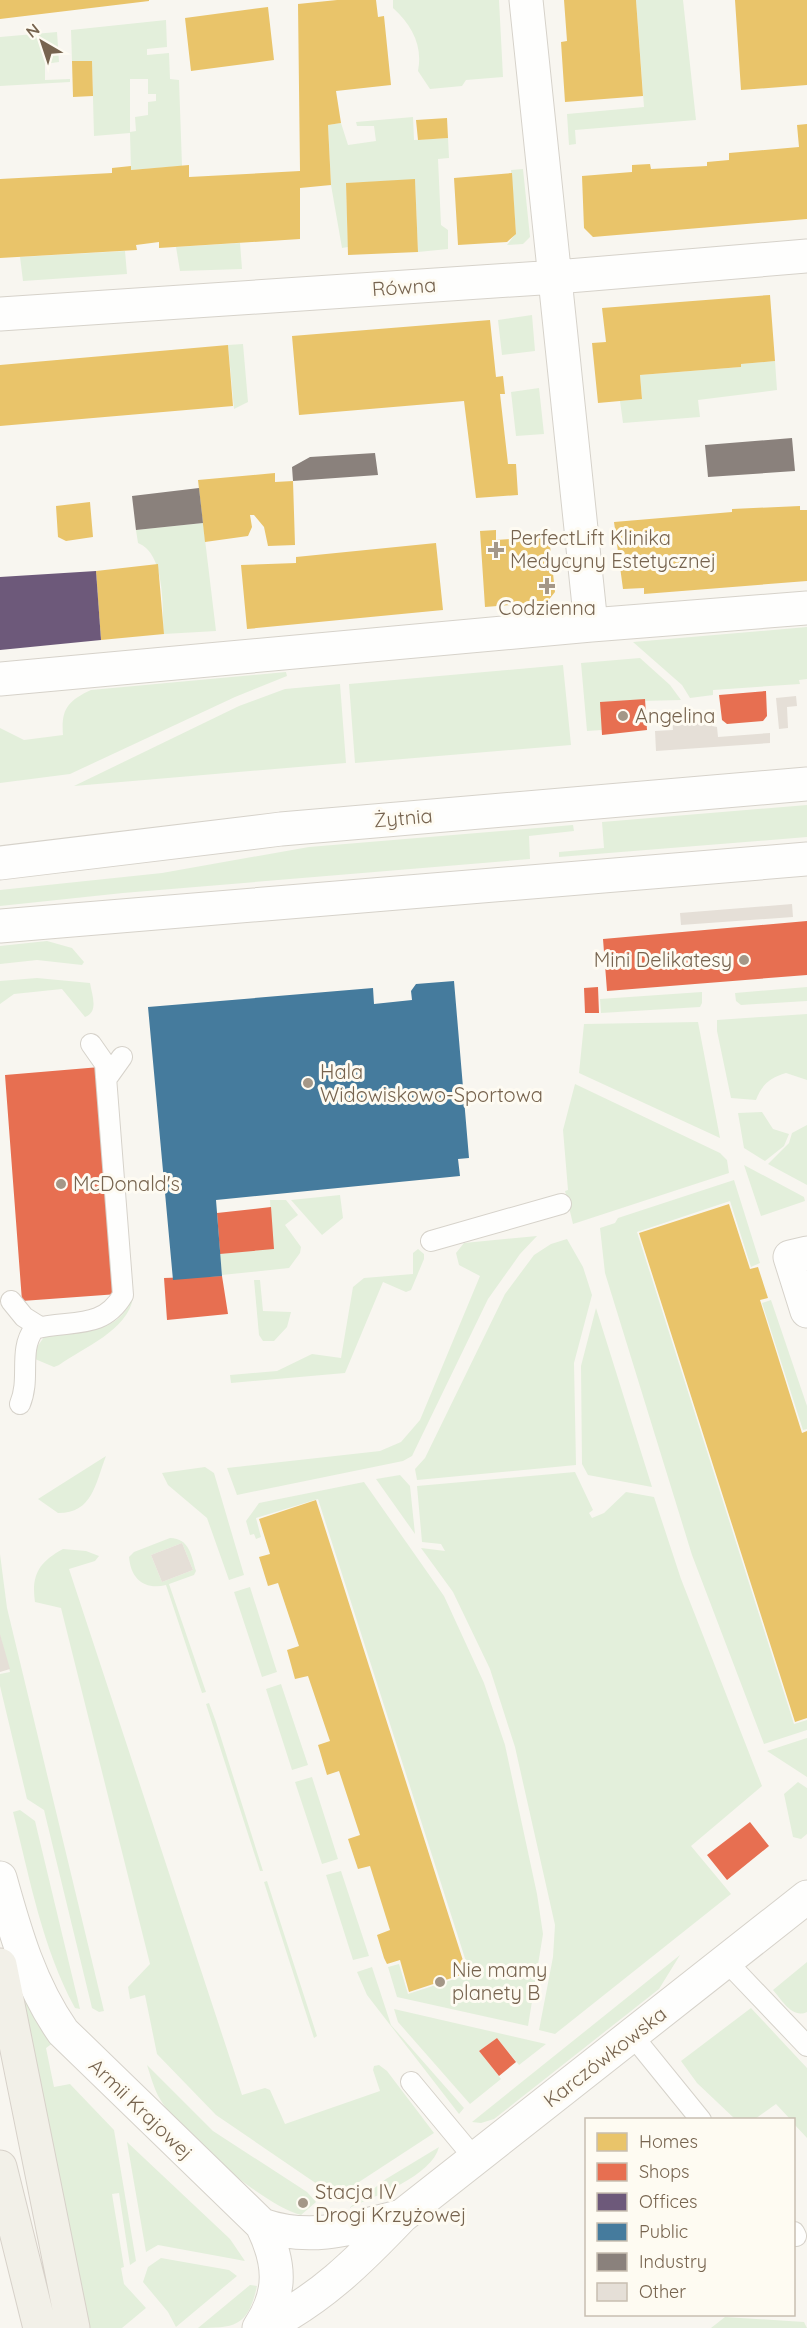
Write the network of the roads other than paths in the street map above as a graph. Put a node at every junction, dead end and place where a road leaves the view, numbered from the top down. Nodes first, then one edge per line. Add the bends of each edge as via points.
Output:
1 (526, 0) edge
2 (807, 256) edge
3 (556, 277) junction
4 (0, 314) edge
5 (807, 608) edge
6 (591, 625) junction
7 (0, 679) edge
8 (807, 784) edge
9 (807, 859) edge
10 (0, 863) edge
11 (0, 926) edge
12 (91, 1044) dead end
13 (122, 1058) dead end
14 (107, 1078) junction
15 (561, 1204) dead end
16 (431, 1241) dead end
17 (807, 1253) edge
18 (11, 1301) dead end
19 (807, 1311) edge
20 (40, 1327) junction
21 (20, 1404) dead end
22 (0, 1878) edge
23 (807, 1897) edge
24 (726, 1961) junction
25 (0, 1965) edge
26 (632, 2035) junction
27 (807, 2046) edge
28 (411, 2082) dead end
29 (699, 2118) edge
30 (475, 2159) junction
31 (0, 2167) edge
32 (402, 2216) junction
33 (262, 2225) junction
34 (40, 2328) edge
35 (72, 2328) edge
36 (260, 2328) edge

1 - 3 street
2 - 3 street, Równa
3 - 4 street, Równa
3 - 6 street
5 - 6 street
6 - 7 street
8 - 10 street, Żytnia via 281,829
9 - 11 street
12 - 14 lane via 105,1064
13 - 14 lane
14 - 20 lane via 123,1295 104,1318
15 - 16 lane
17 - 19 street via 790,1257
18 - 20 lane via 24,1317
20 - 21 lane via 27,1338 26,1390
22 - 33 street, Armii Krajowej via 25,1961 51,2016 63,2032
23 - 24 street, Karczówkowska
24 - 26 street, Karczówkowska
24 - 27 lane
25 - 35 main road
26 - 29 lane
26 - 30 street, Karczówkowska
28 - 30 lane
30 - 32 street, Karczówkowska
31 - 34 main road
32 - 33 street, Karczówkowska via 318,2234 296,2235
32 - 36 street, Karczówkowska via 361,2260 331,2284 291,2314
33 - 36 street, Armii Krajowej via 277,2271 271,2304

